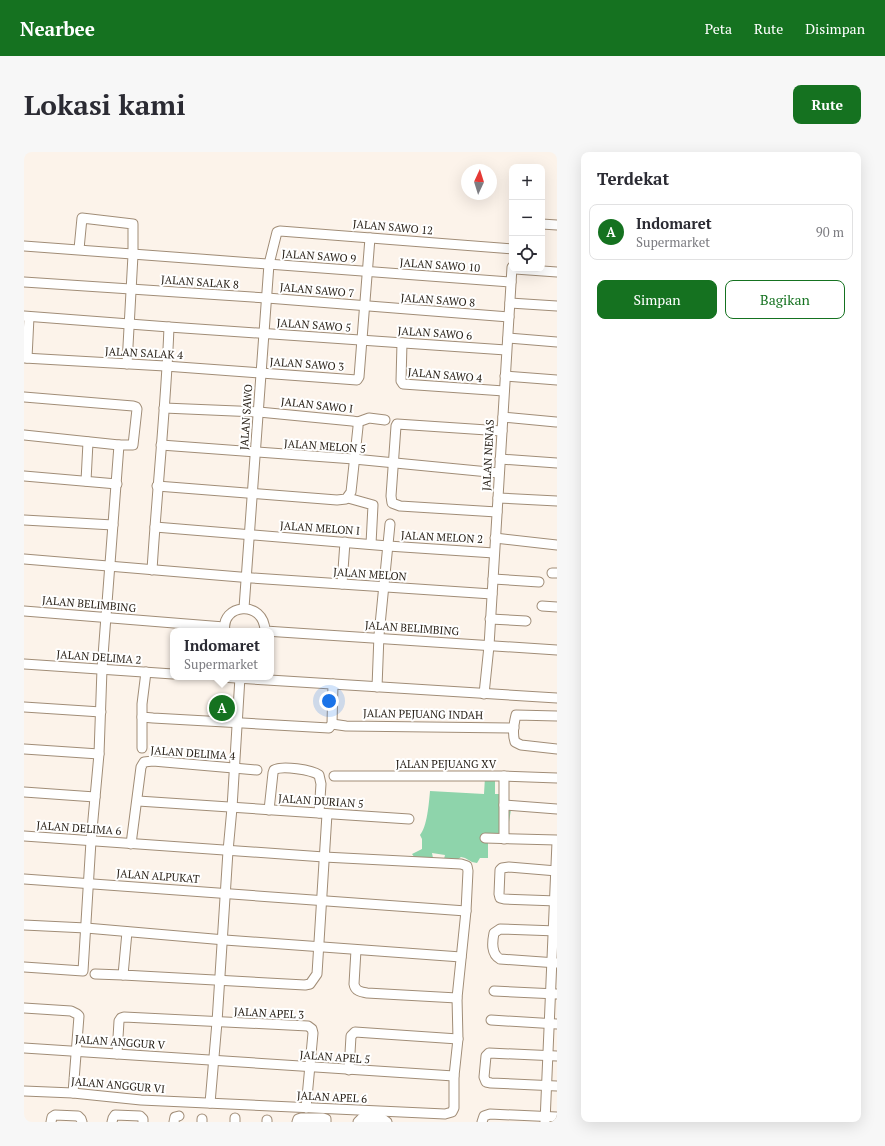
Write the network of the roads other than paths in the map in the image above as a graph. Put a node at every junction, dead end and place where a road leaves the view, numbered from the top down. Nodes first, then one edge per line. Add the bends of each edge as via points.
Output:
1 (545, 224) edge
2 (557, 224) edge
3 (280, 230) joint
4 (370, 238) junction
5 (24, 246) edge
6 (79, 249) junction
7 (508, 249) edge
8 (133, 255) junction
9 (270, 264) junction
10 (367, 271) junction
11 (545, 271) edge
12 (512, 272) edge
13 (557, 272) edge
14 (24, 282) edge
15 (511, 282) junction
16 (131, 289) junction
17 (267, 298) junction
18 (510, 303) junction
19 (365, 306) junction
20 (557, 306) edge
21 (27, 317) edge
22 (509, 317) junction
23 (129, 324) junction
24 (169, 327) junction
25 (264, 334) junction
26 (508, 338) junction
27 (361, 340) junction
28 (402, 342) junction
29 (557, 342) edge
30 (506, 350) junction
31 (26, 358) edge
32 (127, 364) junction
33 (167, 366) junction
34 (262, 373) junction
35 (505, 376) junction
36 (557, 380) edge
37 (504, 391) junction
38 (24, 397) edge
39 (164, 408) junction
40 (259, 412) junction
41 (503, 417) junction
42 (384, 420) dead end
43 (358, 422) junction
44 (556, 422) edge
45 (502, 431) junction
46 (24, 435) edge
47 (88, 442) junction
48 (119, 445) junction
49 (161, 445) junction
50 (256, 453) junction
51 (354, 459) junction
52 (500, 459) junction
53 (557, 463) edge
54 (393, 464) junction
55 (499, 473) junction
56 (24, 476) edge
57 (86, 481) junction
58 (117, 484) junction
59 (157, 486) junction
60 (253, 494) junction
61 (348, 498) junction
62 (498, 498) junction
63 (557, 501) edge
64 (497, 512) junction
65 (24, 520) edge
66 (390, 524) dead end
67 (113, 525) junction
68 (155, 527) junction
69 (250, 534) junction
70 (495, 538) junction
71 (345, 542) junction
72 (371, 544) junction
73 (557, 545) edge
74 (388, 546) junction
75 (494, 553) junction
76 (24, 559) edge
77 (110, 567) junction
78 (152, 570) junction
79 (246, 578) junction
80 (493, 579) junction
81 (539, 582) dead end
82 (342, 584) junction
83 (383, 588) junction
84 (492, 594) junction
85 (542, 606) dead end
86 (557, 607) edge
87 (244, 608) junction
88 (24, 611) edge
89 (106, 618) junction
90 (490, 619) junction
91 (526, 621) dead end
92 (214, 628) edge
93 (225, 628) edge
94 (264, 628) edge
95 (274, 632) edge
96 (379, 638) junction
97 (489, 646) junction
98 (557, 650) edge
99 (24, 664) edge
100 (102, 669) junction
101 (146, 672) junction
102 (170, 674) edge
103 (240, 680) edge
104 (271, 680) edge
105 (334, 684) junction
106 (377, 687) junction
107 (484, 694) junction
108 (557, 698) edge
109 (24, 707) edge
110 (101, 712) junction
111 (142, 716) junction
112 (557, 716) edge
113 (237, 723) junction
114 (332, 724) junction
115 (514, 728) junction
116 (142, 748) dead end
117 (557, 748) edge
118 (24, 749) edge
119 (99, 754) junction
120 (234, 769) junction
121 (257, 770) dead end
122 (334, 776) dead end
123 (504, 776) junction
124 (557, 778) edge
125 (24, 792) edge
126 (95, 797) junction
127 (138, 801) junction
128 (504, 805) junction
129 (232, 808) junction
130 (557, 809) edge
131 (269, 810) junction
132 (323, 814) junction
133 (409, 819) dead end
134 (24, 836) edge
135 (485, 838) dead end
136 (504, 838) junction
137 (91, 841) junction
138 (557, 841) edge
139 (131, 844) junction
140 (228, 850) junction
141 (324, 857) junction
142 (556, 871) edge
143 (24, 879) edge
144 (89, 883) junction
145 (225, 893) junction
146 (322, 900) junction
147 (556, 901) edge
148 (466, 911) junction
149 (24, 925) edge
150 (86, 928) junction
151 (555, 931) edge
152 (127, 932) junction
153 (222, 940) junction
154 (319, 947) junction
155 (356, 950) junction
156 (461, 958) junction
157 (554, 963) edge
158 (24, 967) edge
159 (96, 974) dead end
160 (123, 974) junction
161 (220, 981) junction
162 (494, 991) dead end
163 (554, 994) edge
164 (457, 998) junction
165 (24, 1008) edge
166 (491, 1020) dead end
167 (217, 1022) junction
168 (553, 1023) edge
169 (458, 1039) junction
170 (24, 1048) edge
171 (77, 1051) junction
172 (117, 1054) junction
173 (552, 1055) edge
174 (213, 1061) junction
175 (310, 1068) junction
176 (349, 1070) junction
177 (454, 1076) junction
178 (546, 1086) junction
179 (557, 1086) edge
180 (24, 1091) edge
181 (73, 1094) junction
182 (210, 1103) junction
183 (306, 1108) junction
184 (557, 1118) edge
185 (514, 1119) edge
186 (545, 1119) edge
187 (50, 1122) edge
188 (82, 1122) edge
189 (112, 1122) edge
190 (143, 1122) edge
191 (297, 1122) edge
192 (326, 1122) edge
193 (358, 1122) edge
194 (387, 1122) edge
195 (482, 1122) edge

1 - 2 street
3 - 4 street, JALAN SAWO 12
3 - 9 street, JALAN SAWO via 275,235
4 - 7 street, JALAN SAWO 12
4 - 10 street
5 - 6 street, JALAN SAWO 9
6 - 8 street, JALAN SAWO 9
6 - 8 street via 81,220 84,218 133,224
8 - 9 street, JALAN SAWO 9
8 - 16 street
9 - 10 street, JALAN SAWO 9
9 - 17 street, JALAN SAWO
10 - 15 street, JALAN SAWO 10
10 - 19 street
11 - 13 street
12 - 15 street, JALAN NENAS
14 - 16 street, JALAN SALAK 8
15 - 18 street, JALAN NENAS
16 - 17 street, JALAN SALAK 8
16 - 23 street
17 - 19 street, JALAN SAWO 7
17 - 25 street, JALAN SAWO
18 - 20 street
18 - 22 street, JALAN NENAS
19 - 22 street, JALAN SAWO 8
19 - 27 street
21 - 23 street, JALAN SAWO 5
21 - 31 street
22 - 26 street, JALAN NENAS
23 - 24 street, JALAN SAWO 5
23 - 32 street
24 - 25 street, JALAN SAWO 5
24 - 33 street
25 - 27 street, JALAN SAWO 5
25 - 34 street, JALAN SAWO
26 - 29 street
26 - 30 street, JALAN NENAS
27 - 28 street, JALAN SAWO 6
27 - 34 street, JALAN SAWO 3 via 357,380
28 - 30 street, JALAN SAWO 6
28 - 37 street, JALAN SAWO 4 via 403,384
30 - 35 street, JALAN NENAS
31 - 32 street, JALAN SALAK 4
32 - 33 street, JALAN SALAK 4
33 - 34 street, JALAN SALAK 4
33 - 39 street
34 - 40 street, JALAN SAWO
35 - 36 street
35 - 37 street, JALAN NENAS
37 - 41 street, JALAN NENAS
38 - 48 street via 136,407 134,443
39 - 40 street, JALAN SAWO I
39 - 49 street
40 - 43 street, JALAN SAWO I
40 - 50 street, JALAN SAWO
41 - 44 street
41 - 45 street, JALAN NENAS
42 - 43 street via 369,418
43 - 51 street, JALAN SAWO I
45 - 52 street, JALAN NENAS
45 - 54 street via 399,424 396,426
46 - 47 street
47 - 48 street
47 - 57 street
48 - 58 street
49 - 50 street, JALAN MELON 5
49 - 59 street
50 - 51 street, JALAN MELON 5
50 - 60 street, JALAN SAWO
51 - 54 street, JALAN MELON 5
51 - 61 street, JALAN SAWO I via 351,492
52 - 53 street
52 - 55 street, JALAN NENAS
54 - 55 street, JALAN MELON 5
54 - 64 street via 391,496 395,505
55 - 62 street, JALAN NENAS
56 - 57 street
57 - 58 street
58 - 67 street
59 - 60 street
59 - 68 street
60 - 61 street via 337,500
60 - 69 street, JALAN SAWO
61 - 72 street via 373,505
62 - 63 street
62 - 64 street, JALAN NENAS
64 - 70 street, JALAN NENAS
65 - 67 street
66 - 74 street
67 - 77 street
68 - 69 street, JALAN MELON I
68 - 78 street
69 - 71 street, JALAN MELON I
69 - 79 street, JALAN SAWO
70 - 73 street
70 - 75 street, JALAN NENAS
71 - 72 street, JALAN MELON I
71 - 82 street
72 - 74 street, JALAN MELON I
74 - 75 street, JALAN MELON 2
74 - 83 street
75 - 80 street, JALAN NENAS
76 - 77 street, JALAN MELON
77 - 78 street, JALAN MELON
77 - 89 street
78 - 79 street, JALAN MELON
79 - 82 street, JALAN MELON
79 - 87 street, JALAN SAWO
80 - 81 street
80 - 84 street, JALAN NENAS
82 - 83 street, JALAN MELON
83 - 84 street, JALAN MELON
83 - 96 street
84 - 90 street, JALAN NENAS
85 - 86 street
87 - 93 street via 230,614
87 - 94 street via 257,613
88 - 89 street, JALAN BELIMBING
89 - 92 street, JALAN BELIMBING
89 - 100 street
90 - 91 street
90 - 97 street, JALAN NENAS
95 - 96 street, JALAN BELIMBING
96 - 97 street, JALAN BELIMBING
96 - 106 street
97 - 98 street, JALAN BELIMBING
97 - 107 street, JALAN NENAS
99 - 100 street, JALAN DELIMA 2
100 - 101 street, JALAN DELIMA 2
100 - 110 street
101 - 102 street, JALAN DELIMA 2
101 - 111 street
103 - 113 street
104 - 105 street
105 - 106 street
105 - 114 street
106 - 107 street
107 - 108 street
109 - 110 street
110 - 119 street
111 - 113 street, JALAN PEJUANG INDAH
111 - 116 street
112 - 115 street via 518,715
113 - 114 street, JALAN PEJUANG INDAH via 319,728 329,728
113 - 120 street
114 - 115 street, JALAN PEJUANG INDAH
115 - 117 street via 514,740 517,744
118 - 119 street
119 - 126 street
120 - 121 street, JALAN DELIMA 4
120 - 127 street, JALAN DELIMA 4 via 144,762 141,768
120 - 129 street
122 - 123 street, JALAN PEJUANG XV
123 - 124 street, JALAN PEJUANG XV
123 - 128 street
125 - 126 street
126 - 137 street
127 - 129 street, JALAN DURIAN 5
127 - 139 street, JALAN DELIMA 6
128 - 130 street
128 - 136 street
129 - 131 street, JALAN DURIAN 5
129 - 140 street
131 - 132 street, JALAN DURIAN 5
131 - 132 street via 273,773 280,768 311,771 319,775
132 - 133 street, JALAN DURIAN 5
132 - 141 street
134 - 137 street, JALAN DELIMA 6
135 - 136 street
136 - 138 street
137 - 139 street, JALAN DELIMA 6
137 - 144 street
138 - 142 street
139 - 140 street, JALAN DELIMA 6
140 - 141 street, JALAN DELIMA 6
140 - 145 street
141 - 146 street
141 - 148 street, JALAN DELIMA 6 via 465,865 468,871
142 - 147 street
142 - 147 street via 505,868 500,870 498,894 502,899
143 - 144 street, JALAN ALPUKAT
144 - 145 street, JALAN ALPUKAT
144 - 150 street
145 - 146 street, JALAN ALPUKAT
145 - 153 street
146 - 148 street, JALAN ALPUKAT
146 - 154 street
147 - 151 street
148 - 156 street
149 - 150 street
150 - 152 street
150 - 158 street via 83,971
151 - 157 street
151 - 157 street via 500,929 493,936 494,954 500,959
152 - 153 street
152 - 160 street
153 - 154 street
153 - 161 street
154 - 155 street
154 - 161 street via 317,974 310,984 305,986
155 - 156 street
155 - 164 street via 354,984 358,991
156 - 164 street
157 - 163 street
159 - 160 street
160 - 161 street
161 - 167 street
162 - 163 street
163 - 168 street
164 - 169 street
165 - 171 street via 65,1010 77,1014
166 - 168 street
167 - 172 street via 122,1017 119,1021
167 - 174 street
167 - 175 street, JALAN APEL 3 via 310,1027 313,1033
168 - 173 street
169 - 176 street via 355,1032 351,1036
169 - 177 street
170 - 171 street, JALAN ANGGUR V
171 - 172 street, JALAN ANGGUR V
171 - 181 street
172 - 174 street, JALAN ANGGUR V
173 - 178 street
173 - 178 street via 489,1053 486,1056 486,1082
174 - 175 street, JALAN APEL 5
174 - 182 street
175 - 176 street, JALAN APEL 5
175 - 183 street, JALAN APEL 3
176 - 177 street, JALAN APEL 5
177 - 183 street, JALAN APEL 6 via 454,1108 452,1112 445,1114
178 - 179 street
178 - 186 street
180 - 181 street, JALAN ANGGUR VI
181 - 182 street, JALAN ANGGUR VI
182 - 183 street, JALAN APEL 6
184 - 186 street
185 - 186 street
185 - 195 street via 486,1114
187 - 188 street via 55,1115 78,1116
189 - 190 street via 115,1115 123,1115 140,1116
191 - 192 street via 301,1118 323,1118
193 - 194 street via 362,1118 383,1119

